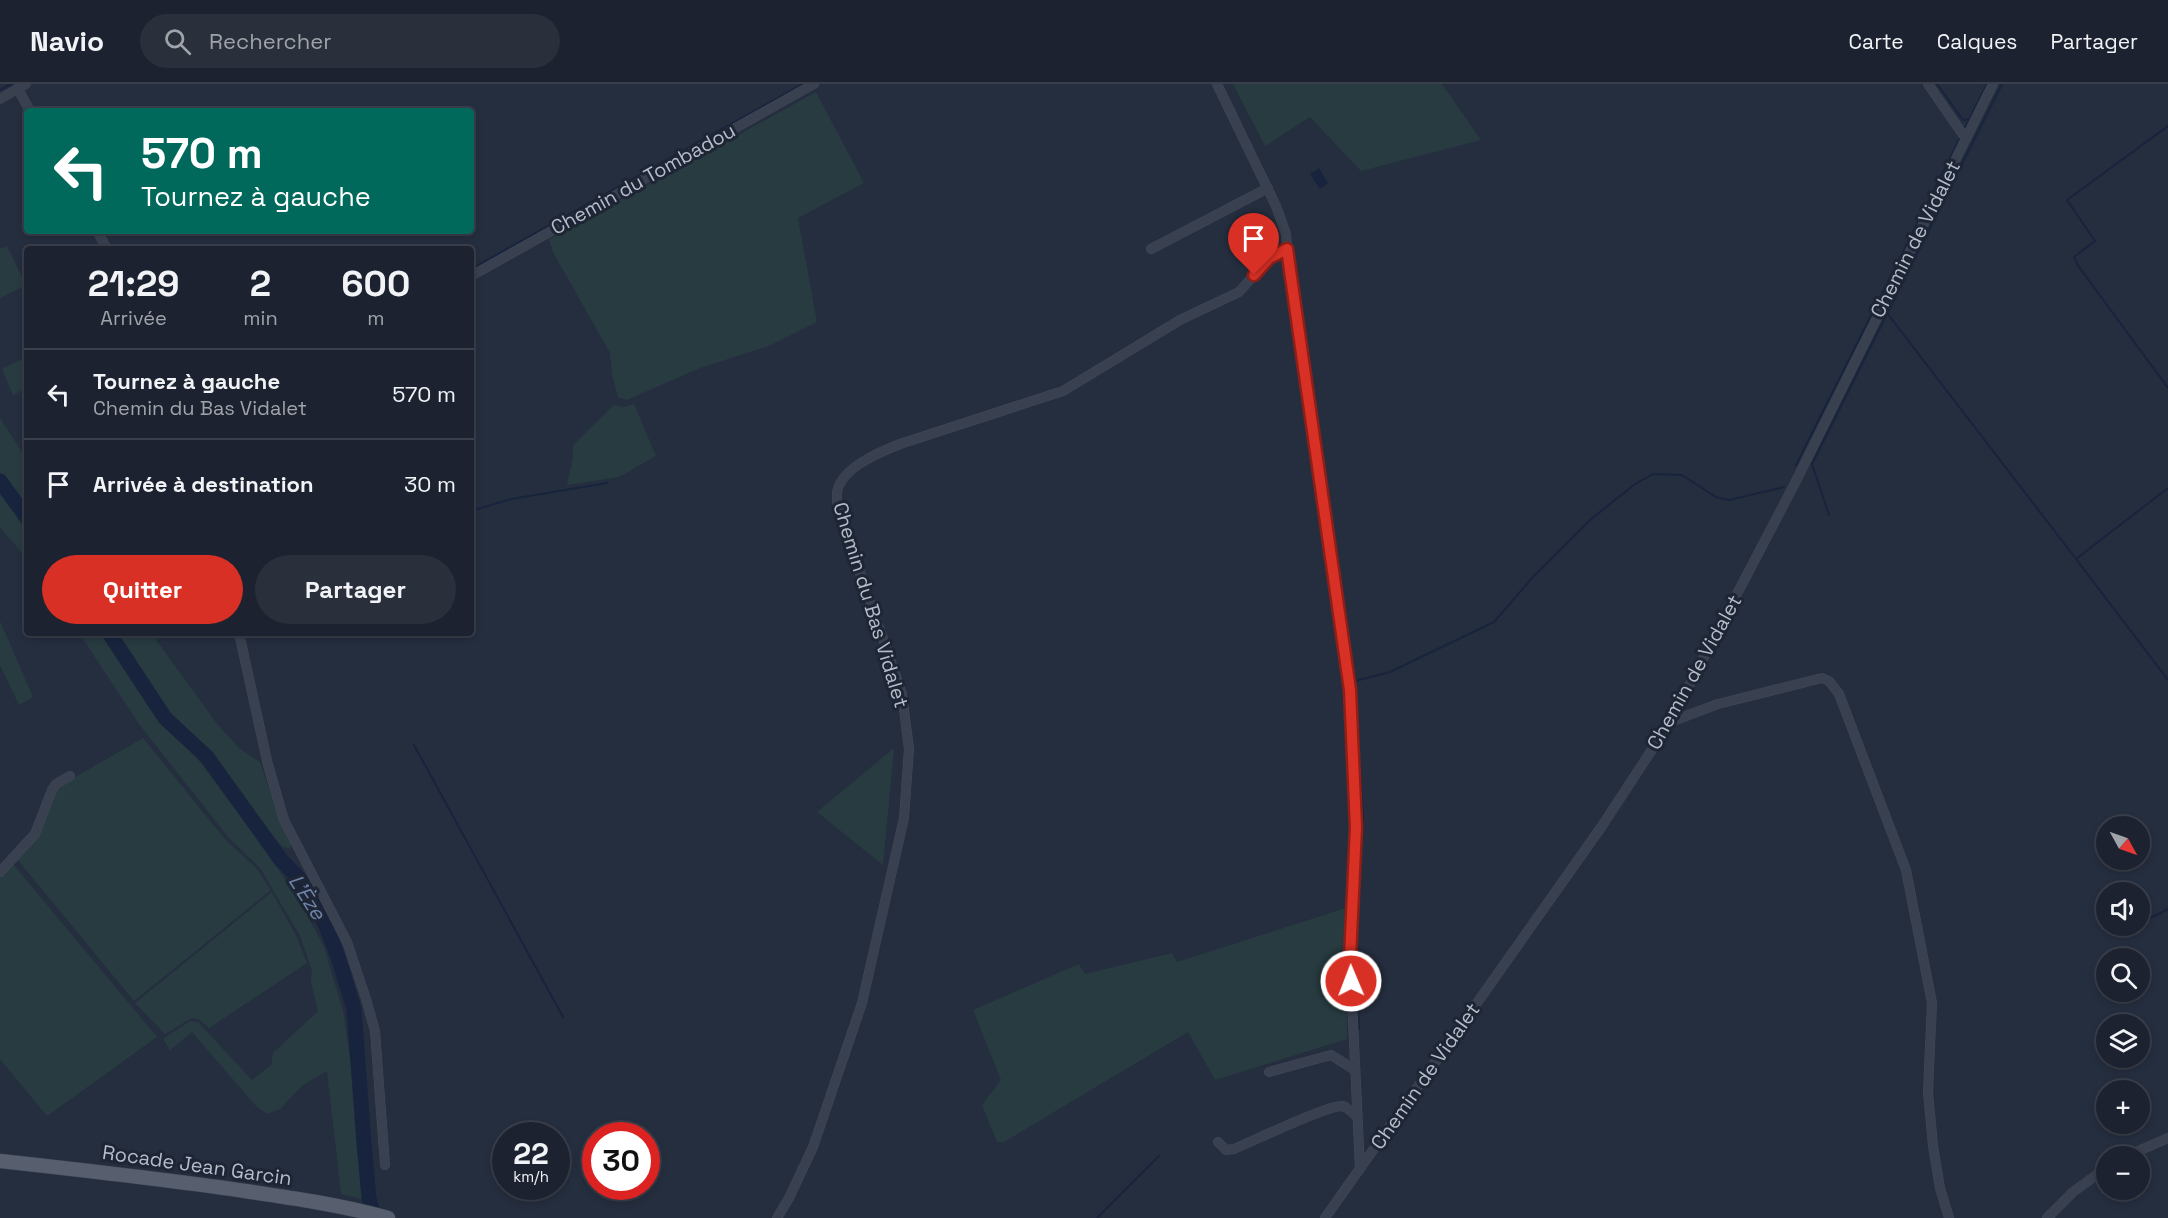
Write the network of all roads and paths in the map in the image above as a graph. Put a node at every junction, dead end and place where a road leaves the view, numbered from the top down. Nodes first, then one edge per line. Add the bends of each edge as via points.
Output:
1 (814, 84) edge
2 (1217, 84) edge
3 (1928, 84) edge
4 (1993, 84) edge
5 (22, 86) edge
6 (0, 99) edge
7 (29, 108) edge
8 (1966, 139) junction
9 (1268, 188) junction
10 (1151, 249) dead end
11 (1287, 249) junction
12 (474, 274) edge
13 (240, 636) edge
14 (1670, 722) junction
15 (70, 776) dead end
16 (0, 872) edge
17 (1355, 1070) junction
18 (1269, 1072) dead end
19 (1357, 1117) junction
20 (2168, 1138) edge
21 (1218, 1142) dead end
22 (2150, 1146) edge
23 (0, 1161) edge
24 (386, 1165) dead end
25 (1360, 1168) junction
26 (2096, 1175) edge
27 (388, 1218) edge
28 (777, 1218) edge
29 (1324, 1218) edge
30 (1949, 1218) edge
31 (2047, 1218) edge

1 - 12 street, Chemin du Tombadou
2 - 9 street
3 - 8 street
4 - 8 street, Chemin de Vidalet
5 - 6 street
5 - 7 street
8 - 14 street, Chemin de Vidalet via 1795,483
9 - 10 street
9 - 11 street via 1286,234
11 - 17 street via 1350,690 1356,827 1350,958
11 - 28 street, Chemin du Bas Vidalet via 1269,258 1239,292 1180,320 1063,391 900,444 877,453 843,476 837,492 839,512 902,694 909,749 904,818 862,1004 813,1147
13 - 24 street via 284,820 347,942 375,1031
14 - 25 street, Chemin de Vidalet via 1602,826
14 - 30 street via 1718,704 1822,678 1839,693 1906,870 1932,1003 1928,1092 1933,1146
15 - 16 street via 52,790 35,834
17 - 18 street via 1331,1055
17 - 19 street
19 - 21 street via 1341,1106 1234,1149 1227,1150
19 - 25 street
20 - 22 street
23 - 27 main road, Rocade Jean Garcin via 159,1178 319,1202
25 - 29 street, Chemin de Vidalet
26 - 31 street

